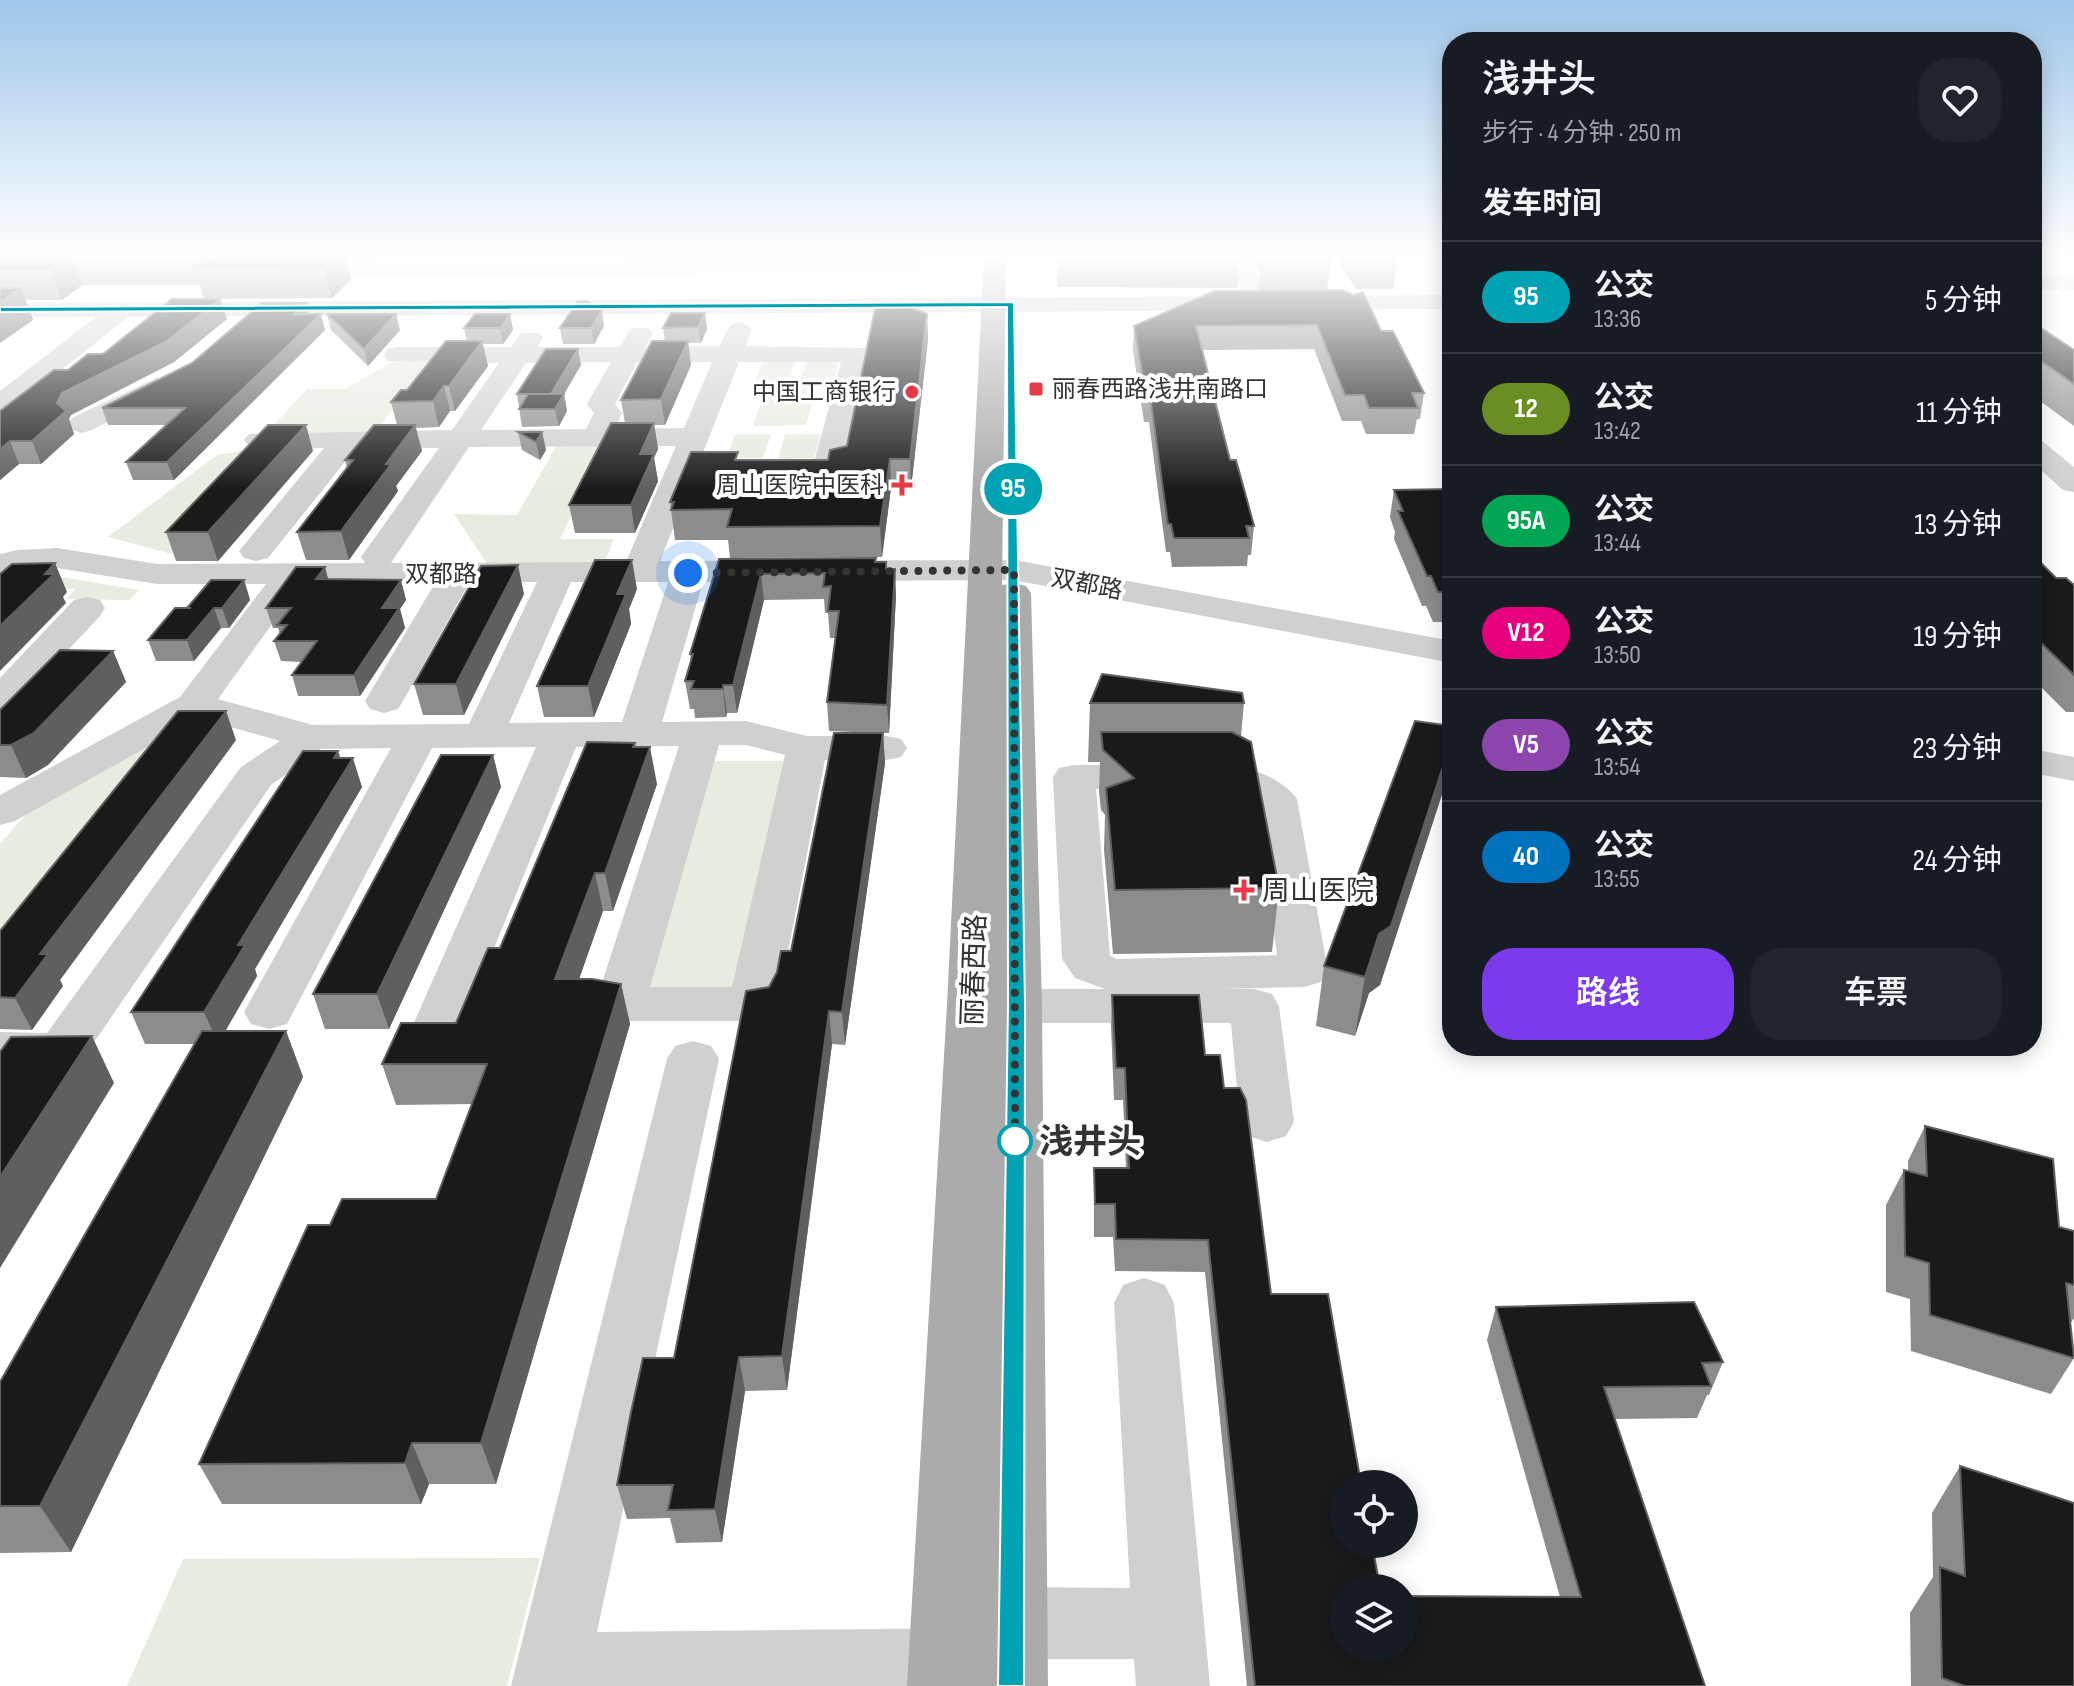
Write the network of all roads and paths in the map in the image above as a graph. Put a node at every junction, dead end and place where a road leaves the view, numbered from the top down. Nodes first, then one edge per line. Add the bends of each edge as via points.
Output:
1 (90, 334) edge
2 (533, 334) edge
3 (641, 334) edge
4 (737, 334) edge
5 (1002, 334) edge
6 (628, 354) junction
7 (729, 354) junction
8 (397, 355) dead end
9 (518, 355) junction
10 (173, 378) edge
11 (0, 405) edge
12 (82, 424) dead end
13 (596, 437) junction
14 (694, 437) junction
15 (348, 439) junction
16 (460, 439) junction
17 (259, 440) edge
18 (2042, 456) edge
19 (681, 469) junction
20 (2074, 483) edge
21 (256, 551) dead end
22 (378, 557) dead end
23 (0, 564) edge
24 (1000, 570) junction
25 (638, 573) junction
26 (688, 573) junction
27 (291, 574) junction
28 (457, 574) junction
29 (558, 574) junction
30 (87, 608) dead end
31 (1442, 650) edge
32 (0, 700) edge
33 (384, 701) dead end
34 (194, 705) junction
35 (703, 733) junction
36 (638, 734) junction
37 (561, 735) junction
38 (418, 736) junction
39 (483, 736) junction
40 (312, 737) junction
41 (807, 748) junction
42 (887, 748) dead end
43 (2042, 763) edge
44 (2074, 769) edge
45 (0, 812) edge
46 (1077, 832) junction
47 (1016, 833) junction
48 (1017, 1006) junction
49 (269, 1012) dead end
50 (437, 1027) edge
51 (0, 1050) edge
52 (693, 1059) dead end
53 (1267, 1122) dead end
54 (1144, 1303) dead end
55 (1170, 1655) edge
56 (984, 1665) edge
57 (550, 1677) edge

1 - 11 street
2 - 9 street
3 - 6 street
4 - 7 street
5 - 24 main road, 丽春西路
6 - 7 street
6 - 9 street
6 - 13 street via 601,404 608,413
7 - 14 street
7 - 19 street via 856,354 828,468
8 - 9 street
9 - 16 street
10 - 12 street
13 - 14 street
13 - 16 street
14 - 19 street
15 - 16 street
15 - 17 street
15 - 21 street
16 - 22 street
18 - 20 street
19 - 25 street
23 - 27 street, 双都路 via 89,560 157,574
24 - 26 street, 双都路
24 - 31 street, 双都路
24 - 47 main road, 丽春西路
24 - 56 main road, 丽春西路
25 - 26 street, 双都路
25 - 29 street, 双都路
26 - 36 street
27 - 28 street, 双都路
27 - 34 street
28 - 29 street, 双都路
28 - 33 street
29 - 39 street
30 - 32 street
34 - 40 street
34 - 45 street
35 - 36 street
35 - 41 street via 746,733
35 - 41 street via 620,1004 753,1004
36 - 37 street
37 - 39 street
37 - 50 street
38 - 39 street
38 - 40 street
38 - 49 street
40 - 51 street via 256,776 61,1051
41 - 42 street
43 - 44 street
46 - 46 street via 1086,959 1092,967 1113,975 1304,971 1276,799 1236,777 1074,777
46 - 47 street
47 - 48 main road, 丽春西路
48 - 53 street via 1254,1006
48 - 56 main road, 丽春西路
52 - 57 street
54 - 55 street
55 - 56 street
56 - 57 street

